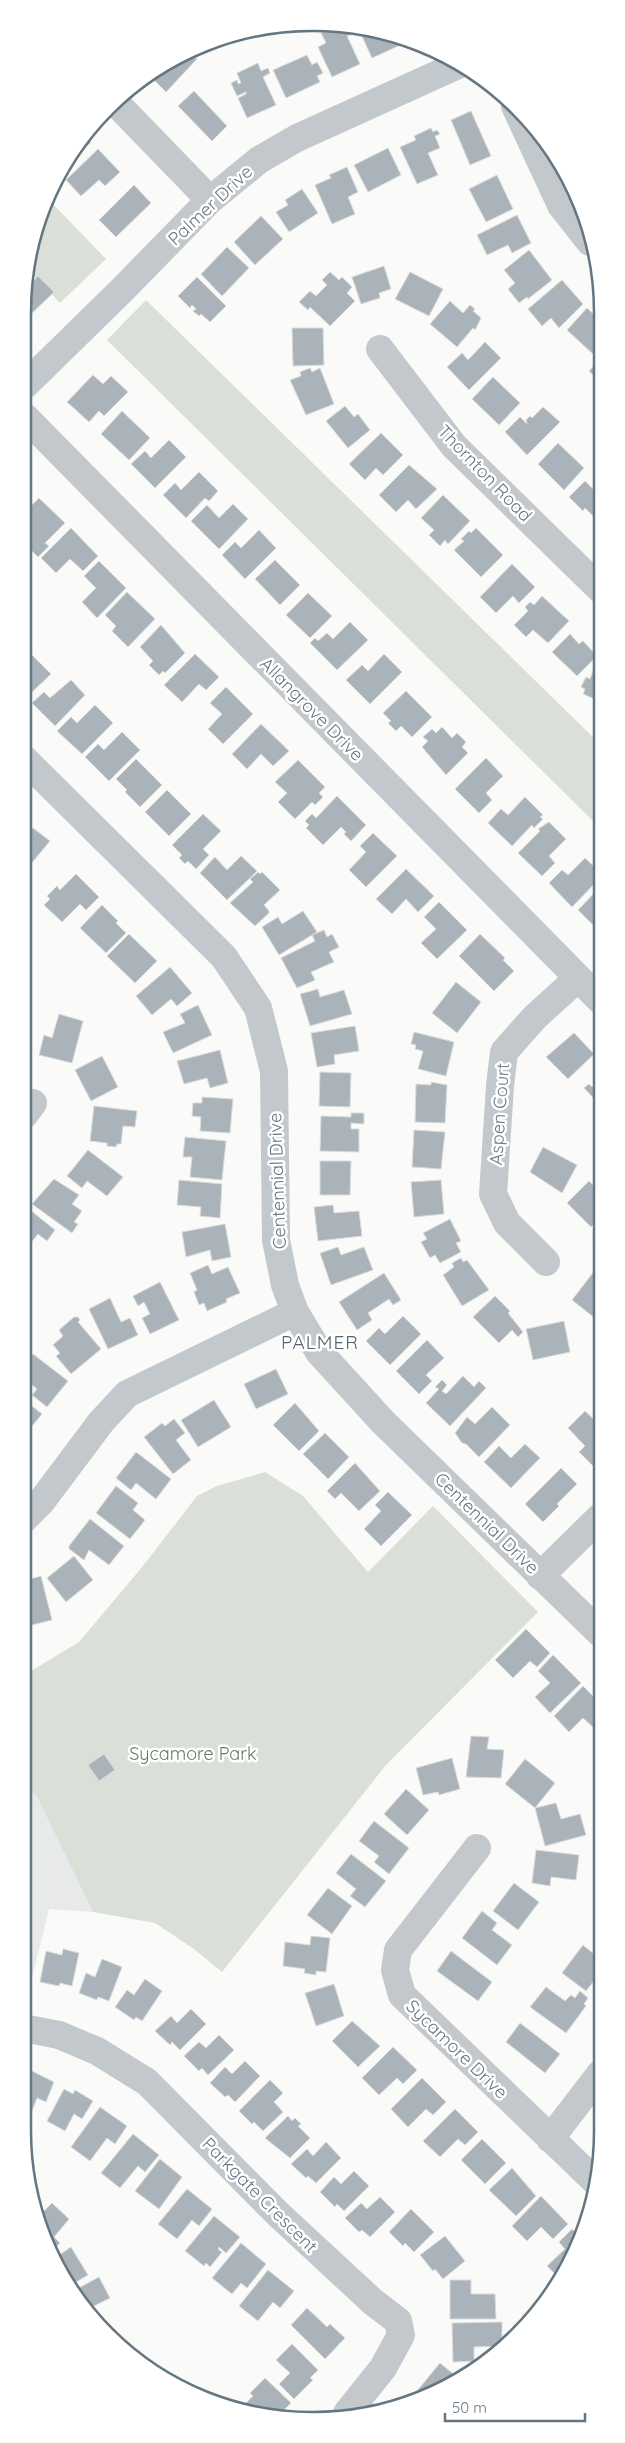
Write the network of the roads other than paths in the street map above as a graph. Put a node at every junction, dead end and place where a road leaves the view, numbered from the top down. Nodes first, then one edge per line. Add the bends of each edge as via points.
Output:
1 (451, 68) edge
2 (120, 108) edge
3 (526, 129) edge
4 (210, 200) junction
5 (582, 231) edge
6 (380, 349) dead end
7 (31, 379) edge
8 (31, 424) edge
9 (594, 583) edge
10 (31, 765) edge
11 (578, 978) junction
12 (594, 994) edge
13 (546, 1262) dead end
14 (295, 1312) junction
15 (31, 1512) edge
16 (594, 1523) edge
17 (540, 1576) junction
18 (594, 1627) edge
19 (477, 1848) dead end
20 (31, 2030) edge
21 (594, 2082) edge
22 (550, 2138) junction
23 (590, 2176) edge
24 (350, 2409) edge

1 - 4 street, Palmer Drive via 298,138 259,160
2 - 4 street
3 - 5 street via 561,205
4 - 7 street, Palmer Drive
6 - 9 street, Thornton Road via 454,446
8 - 11 street, Allangrove Drive
10 - 14 street, Centennial Drive via 224,957 258,1008 274,1071 276,1240 285,1285
11 - 12 street, Allangrove Drive
11 - 13 street, Aspen Court via 535,1017 504,1052 501,1078 494,1194 507,1223
14 - 15 street via 127,1394
14 - 17 street, Centennial Drive via 319,1352 382,1422
16 - 17 street
17 - 18 street, Centennial Drive
19 - 22 street, Sycamore Drive via 398,1950 395,1970 402,1995
20 - 24 street, Parkgate Crescent via 59,2035 97,2052 147,2082 278,2214 398,2321 401,2335 383,2368
21 - 22 street
22 - 23 street, Sycamore Drive

